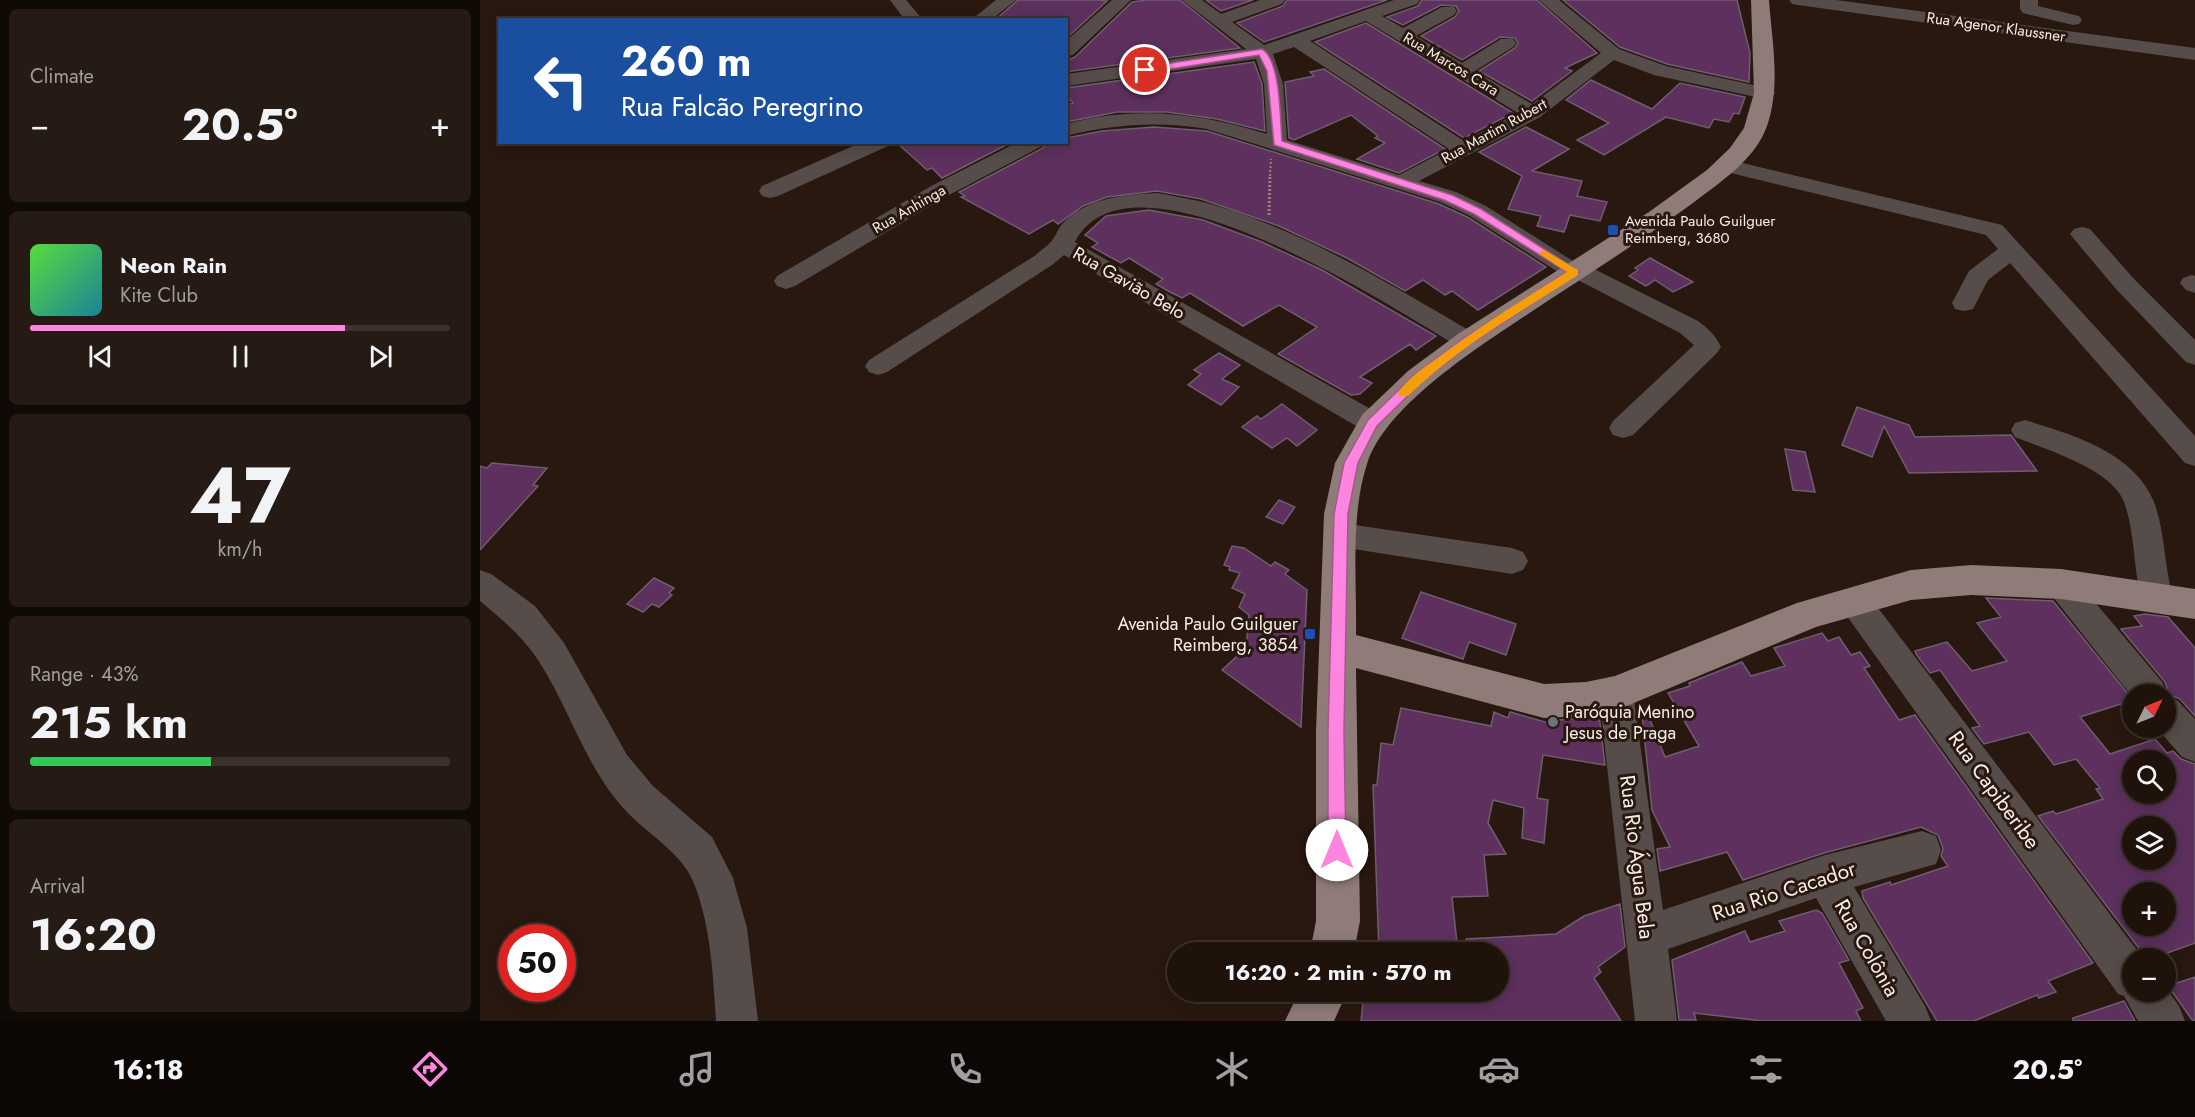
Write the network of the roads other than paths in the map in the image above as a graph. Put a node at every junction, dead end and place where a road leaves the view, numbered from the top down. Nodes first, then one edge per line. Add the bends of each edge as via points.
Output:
1 (1007, 0) edge
2 (1122, 0) edge
3 (1191, 0) edge
4 (1276, 0) edge
5 (1411, 0) edge
6 (1548, 0) edge
7 (1760, 0) edge
8 (1798, 0) edge
9 (2029, 0) edge
10 (898, 1) edge
11 (1448, 11) dead end
12 (1368, 15) junction
13 (913, 18) edge
14 (982, 18) edge
15 (1220, 20) junction
16 (1403, 36) junction
17 (1296, 40) junction
18 (2146, 41) junction
19 (2195, 42) edge
20 (1507, 43) dead end
21 (1068, 49) edge
22 (1262, 52) junction
23 (1612, 53) junction
24 (2195, 54) edge
25 (1461, 71) junction
26 (1068, 80) edge
27 (1765, 93) junction
28 (1068, 108) edge
29 (1533, 113) junction
30 (1088, 123) junction
31 (1068, 129) edge
32 (874, 144) edge
33 (1031, 144) edge
34 (1274, 147) junction
35 (1463, 149) junction
36 (1726, 165) junction
37 (1401, 182) junction
38 (770, 191) dead end
39 (2082, 234) dead end
40 (1062, 244) junction
41 (2012, 250) junction
42 (1576, 271) junction
43 (786, 281) dead end
44 (1964, 303) dead end
45 (1468, 341) junction
46 (2195, 356) edge
47 (878, 366) dead end
48 (1372, 423) junction
49 (1623, 428) dead end
50 (2025, 430) dead end
51 (2195, 455) edge
52 (1341, 535) junction
53 (1512, 561) dead end
54 (480, 583) edge
55 (2061, 584) junction
56 (2157, 597) junction
57 (1855, 602) junction
58 (2195, 604) edge
59 (1340, 647) junction
60 (2143, 684) edge
61 (1616, 693) junction
62 (2176, 724) edge
63 (2195, 746) edge
64 (1922, 850) dead end
65 (1825, 875) junction
66 (1647, 936) junction
67 (1334, 942) edge
68 (2122, 964) edge
69 (1319, 1002) edge
70 (2150, 1002) edge
71 (737, 1021) edge
72 (1309, 1021) edge
73 (1656, 1021) edge
74 (1910, 1021) edge
75 (2164, 1021) edge

1 - 14 street
2 - 21 street
3 - 15 street
4 - 15 street
5 - 12 street
6 - 23 street
7 - 27 main road
8 - 18 street, Rua Agenor Klaussner
9 - 18 street via 2029,9 2036,12
10 - 13 street
11 - 16 street
12 - 16 street, Rua Marcos Cara
12 - 17 street
15 - 22 street
16 - 25 street, Rua Marcos Cara
17 - 22 street
17 - 35 street
18 - 19 street
18 - 24 street, Rua Agenor Klaussner
20 - 25 street
22 - 26 street
22 - 34 street via 1271,71
23 - 27 street via 1661,71
23 - 29 street, Rua Martim Rubert
25 - 29 street, Rua Marcos Cara
27 - 36 main road via 1755,128
28 - 30 street
29 - 35 street, Rua Martim Rubert
30 - 31 street
30 - 34 street via 1127,118 1195,120
32 - 38 street
33 - 43 street, Rua Anhinga via 941,190
34 - 37 street
35 - 37 street, Rua Martim Rubert
36 - 41 street via 1994,230
36 - 42 main road
37 - 42 street via 1478,211
39 - 46 street
40 - 45 street, Rua Gavião Belo via 1072,227 1120,202 1149,199 1192,206 1268,233
40 - 47 street via 1023,274
40 - 48 street, Rua Gavião Belo
41 - 44 street via 1978,276
41 - 51 street
42 - 45 main road
42 - 49 street via 1689,327 1703,337 1708,347
45 - 48 main road via 1418,378
48 - 52 main road via 1351,463
50 - 56 street via 2112,468 2129,482 2139,500
52 - 53 street
52 - 59 main road
54 - 71 street via 523,616 552,653 614,767 640,799 698,851 714,878 727,928
55 - 56 main road
55 - 57 main road via 1971,580 1911,585
55 - 60 street
56 - 58 main road
57 - 61 main road via 1810,614
57 - 68 street, Rua Capiberibe
59 - 61 main road via 1544,700 1586,699
59 - 67 main road via 1336,731 1338,921
61 - 66 street, Rua Rio Água Bela
62 - 63 street
64 - 65 street, Rua Rio Cacador
65 - 66 street, Rua Rio Cacador
65 - 74 street, Rua Colônia
66 - 73 street, Rua Rio Água Bela
69 - 72 main road
70 - 75 street

